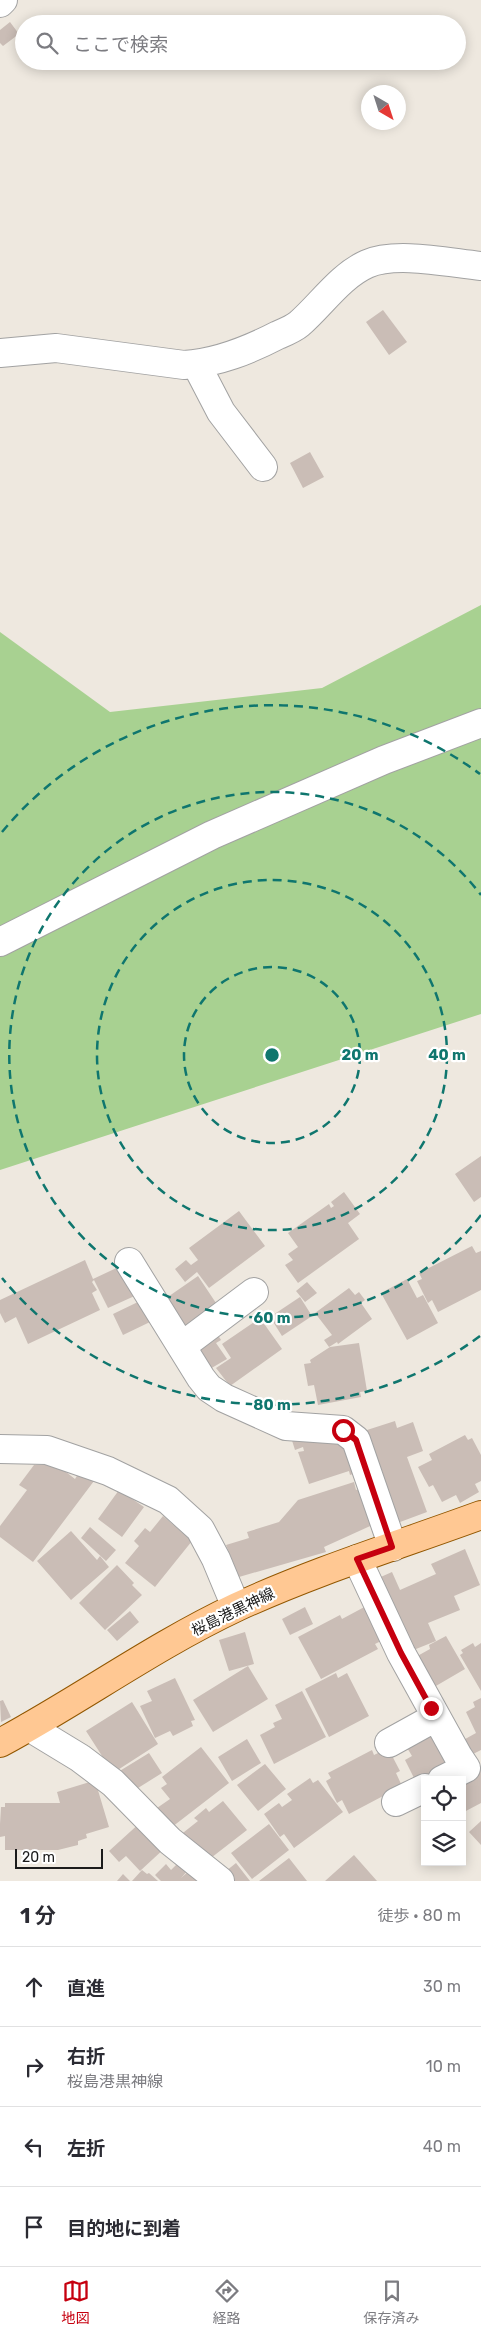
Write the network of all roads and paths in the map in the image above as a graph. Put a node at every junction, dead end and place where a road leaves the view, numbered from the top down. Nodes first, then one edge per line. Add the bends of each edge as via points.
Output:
1 (3, 0) edge
2 (0, 3) edge
3 (481, 266) edge
4 (0, 353) edge
5 (196, 364) junction
6 (263, 468) dead end
7 (481, 723) edge
8 (0, 942) edge
9 (129, 1262) dead end
10 (254, 1292) dead end
11 (182, 1346) junction
12 (0, 1449) edge
13 (481, 1515) edge
14 (392, 1547) junction
15 (357, 1559) junction
16 (236, 1608) junction
17 (436, 1717) junction
18 (29, 1727) junction
19 (0, 1743) edge
20 (389, 1743) dead end
21 (474, 1763) edge
22 (450, 1776) edge
23 (421, 1790) edge
24 (396, 1802) dead end
25 (220, 1881) edge

1 - 2 street
3 - 5 street via 401,258 368,264 345,279 297,326 256,346
4 - 5 street via 56,348
5 - 6 street via 220,412
7 - 8 street via 384,760 212,835
9 - 11 street
10 - 11 street
11 - 14 street via 209,1388 224,1398 286,1426 343,1430 356,1440
12 - 16 street via 48,1450 108,1471 168,1500 200,1529
13 - 14 main road, 桜島港黒神線
14 - 15 main road, 桜島港黒神線
15 - 16 main road, 桜島港黒神線
15 - 17 street via 401,1653
16 - 18 main road, 桜島港黒神線 via 151,1653
17 - 20 street
17 - 21 street via 458,1756
18 - 19 main road, 桜島港黒神線
18 - 25 street via 113,1783 170,1841
21 - 22 street
23 - 24 street

